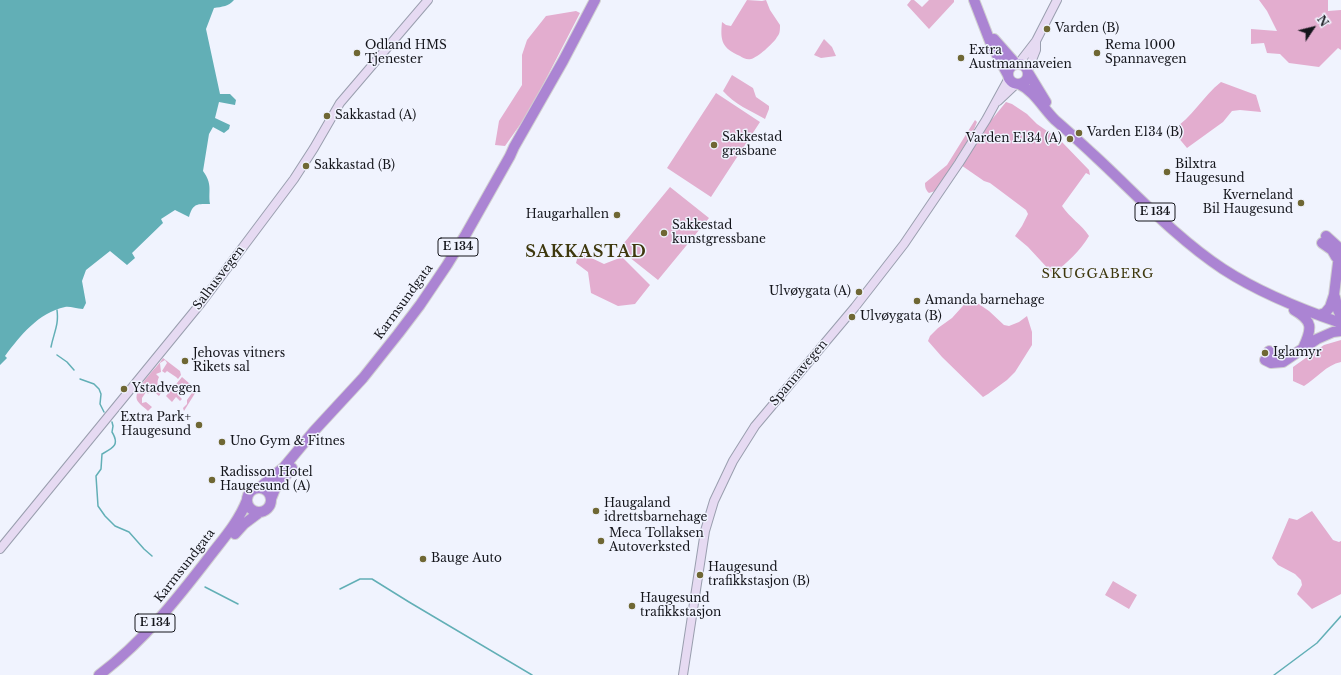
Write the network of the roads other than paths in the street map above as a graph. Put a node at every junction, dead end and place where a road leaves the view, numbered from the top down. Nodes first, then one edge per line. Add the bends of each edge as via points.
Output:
1 (428, 0) edge
2 (595, 0) edge
3 (602, 0) edge
4 (974, 0) edge
5 (1057, 0) edge
6 (982, 23) junction
7 (1036, 41) junction
8 (1017, 64) junction
9 (1028, 72) junction
10 (1013, 80) junction
11 (1068, 131) junction
12 (510, 156) junction
13 (1324, 240) dead end
14 (1334, 295) junction
15 (1282, 302) junction
16 (1319, 315) junction
17 (1341, 316) edge
18 (1341, 323) edge
19 (1341, 330) edge
20 (1304, 346) junction
21 (1267, 356) dead end
22 (363, 378) junction
23 (259, 488) junction
24 (272, 499) junction
25 (247, 500) junction
26 (260, 512) junction
27 (0, 549) edge
28 (100, 675) edge
29 (107, 675) edge
30 (683, 675) edge

1 - 27 main road, Salhusvegen via 340,103 291,184 201,303
2 - 12 highway, Karmsundgata / E 134
3 - 12 highway, Karmsundgata / E 134 via 518,148
4 - 6 highway, E 134
5 - 7 main road
6 - 8 highway, E 134
6 - 10 highway, E 134 via 991,44
7 - 8 main road
7 - 9 main road via 1036,50
8 - 9 highway, E 134 via 1024,65
8 - 10 highway via 1009,69
9 - 10 highway via 1025,82
9 - 11 highway, E 134 via 1047,104
10 - 11 highway, E 134 via 1031,92
10 - 30 main road, Spannavegen via 904,244 755,426 733,461 714,501 705,531
11 - 15 highway, E 134 via 1195,249 1224,270
12 - 22 highway, Karmsundgata / E 134 via 435,283
13 - 14 highway via 1337,246 1340,257
14 - 16 highway via 1328,310
14 - 17 highway
15 - 16 highway, E 134
15 - 20 highway, E 134 via 1304,317 1308,323 1309,334
16 - 18 highway, E 134
19 - 20 highway via 1325,334
20 - 21 highway via 1283,362 1278,363
22 - 23 highway, Karmsundgata / E 134 via 284,467
22 - 24 highway, Karmsundgata / E 134 via 356,390 278,484
23 - 24 highway via 269,492
23 - 25 highway, E 134 via 250,492
24 - 26 highway, E 134 via 268,508
25 - 26 highway via 250,508
25 - 28 highway, Karmsundgata / E 134 via 238,519 170,606 148,632
26 - 29 highway, Karmsundgata / E 134 via 239,529 159,624

